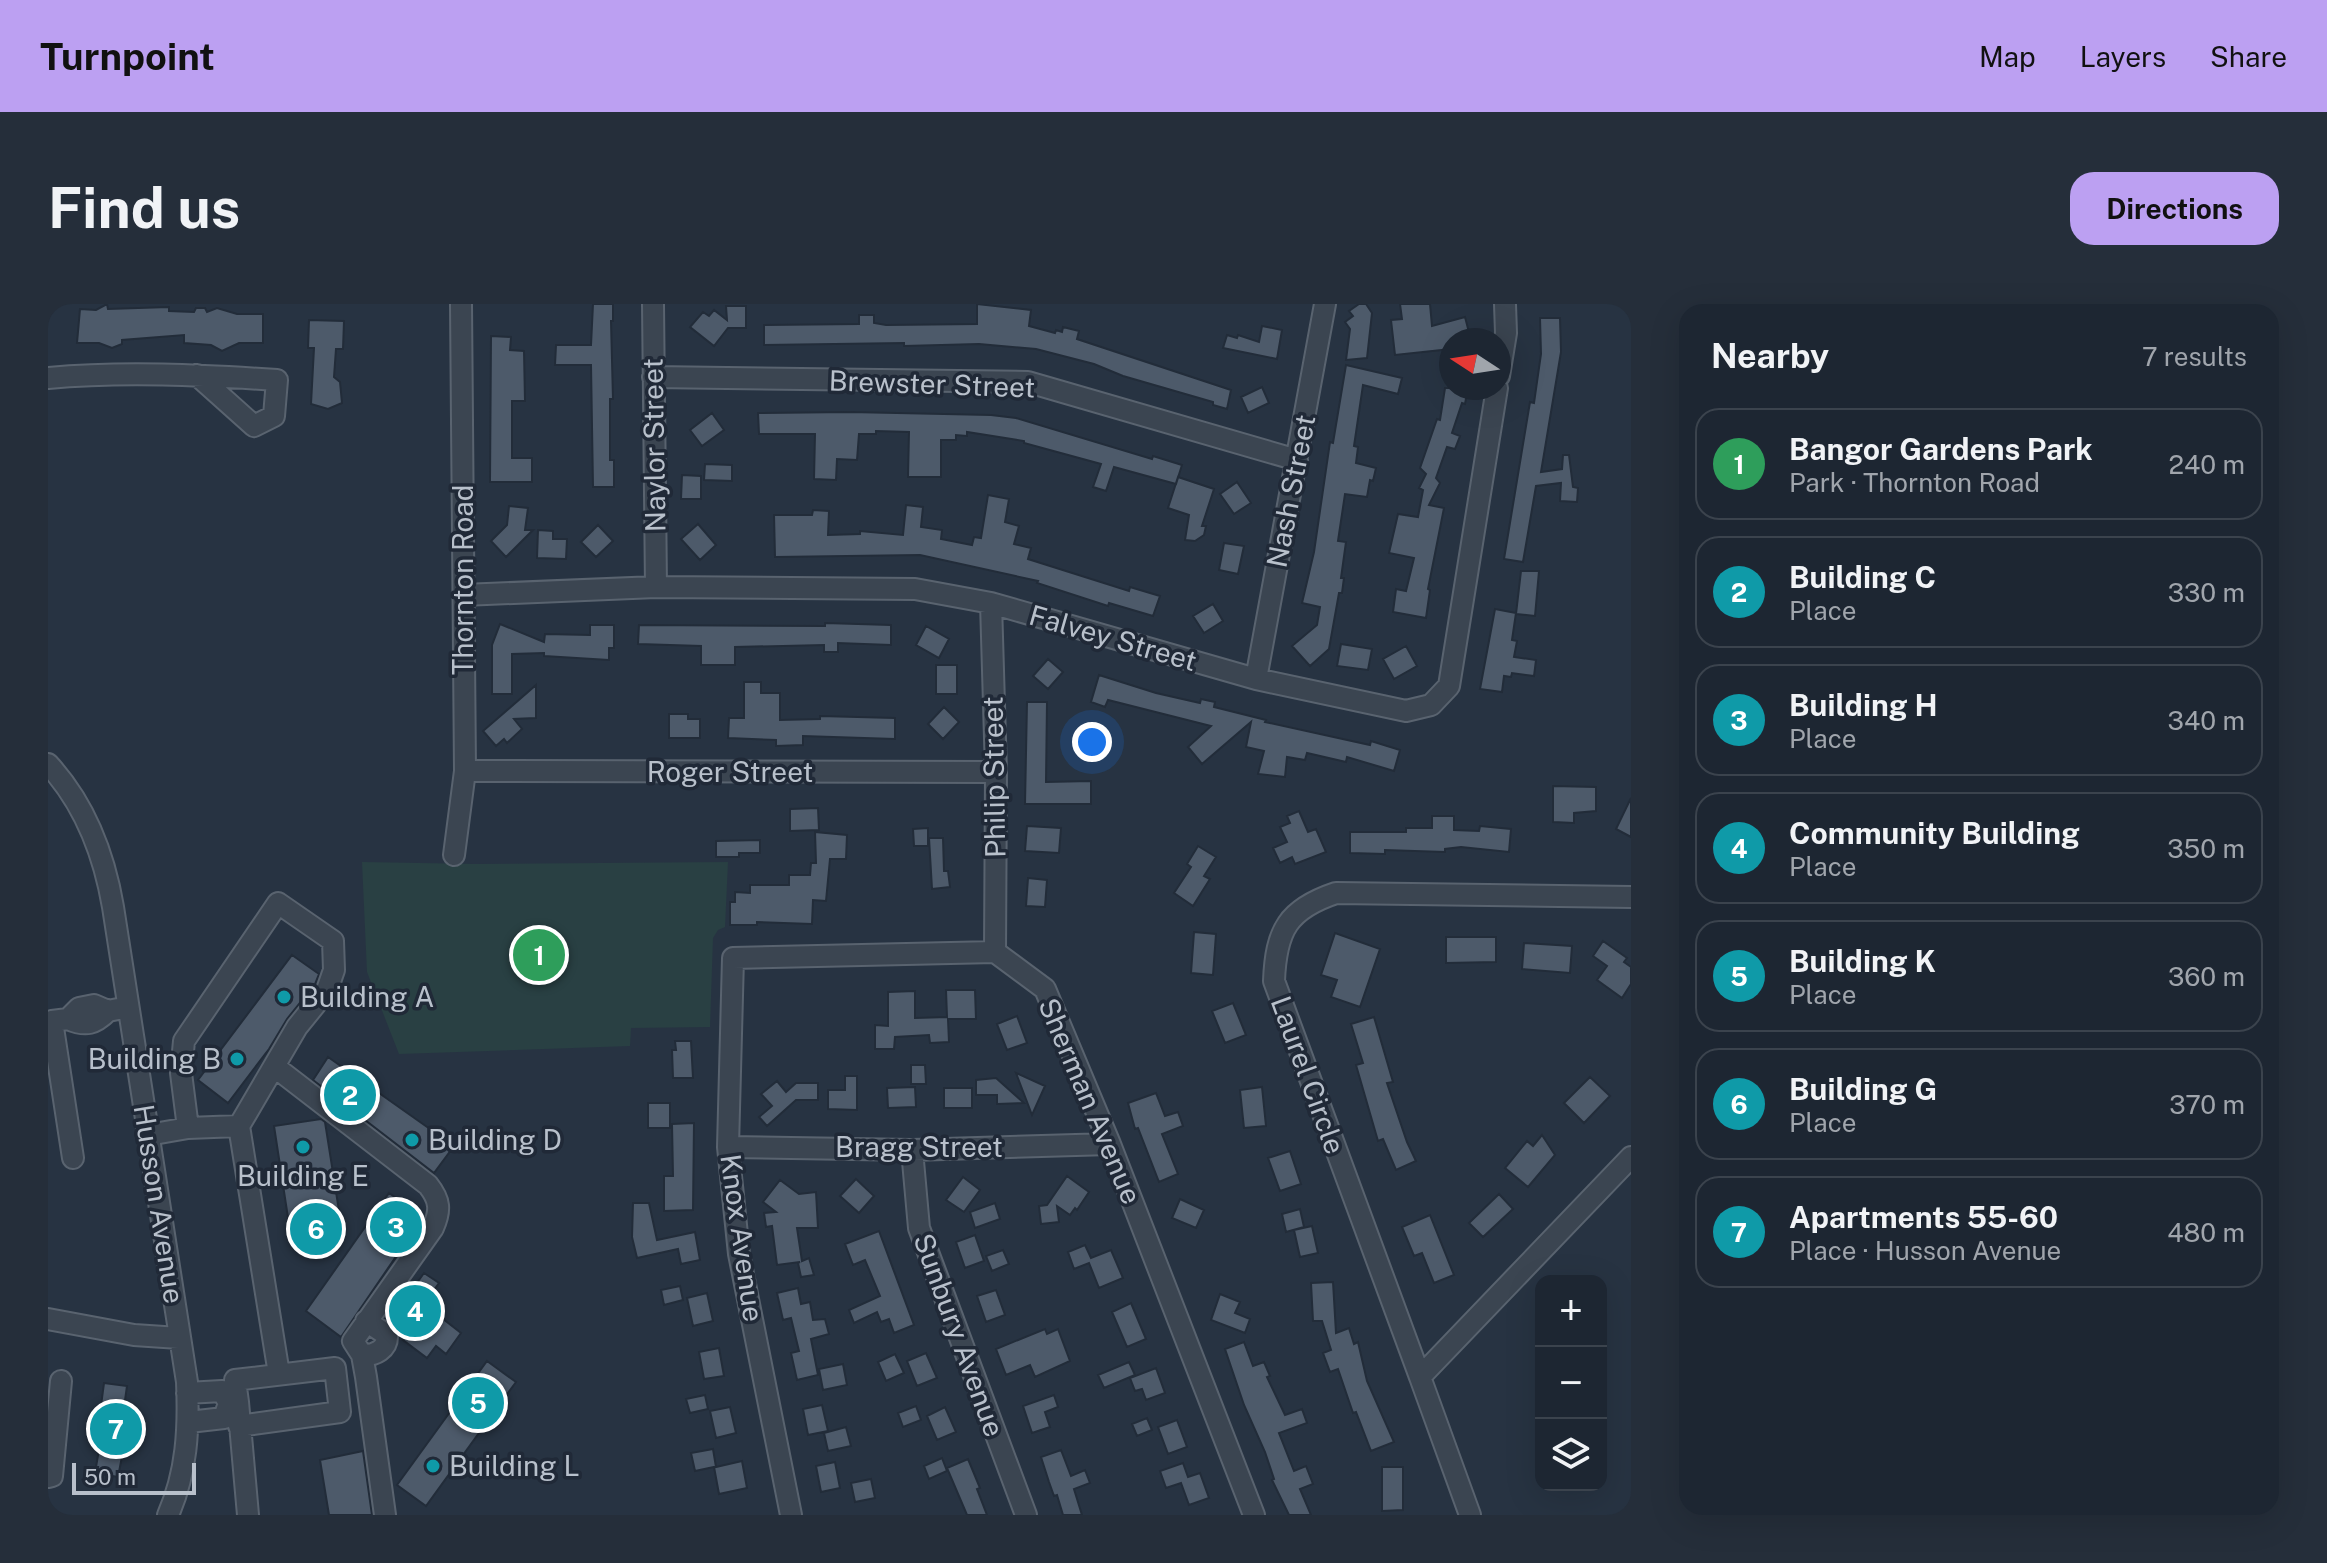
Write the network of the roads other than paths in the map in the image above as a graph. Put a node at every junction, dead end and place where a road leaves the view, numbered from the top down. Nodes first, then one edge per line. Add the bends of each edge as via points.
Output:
1 (461, 304) edge
2 (653, 304) edge
3 (1325, 304) edge
4 (1505, 304) edge
5 (1506, 328) edge
6 (197, 375) dead end
7 (653, 377) junction
8 (48, 378) edge
9 (1495, 400) edge
10 (1297, 460) junction
11 (656, 587) junction
12 (463, 595) junction
13 (991, 603) junction
14 (1256, 679) junction
15 (48, 764) edge
16 (465, 771) junction
17 (996, 772) junction
18 (454, 855) dead end
19 (1631, 897) edge
20 (995, 952) junction
21 (118, 1009) junction
22 (56, 1016) edge
23 (275, 1067) junction
24 (239, 1126) junction
25 (188, 1128) junction
26 (148, 1135) junction
27 (1110, 1144) junction
28 (728, 1147) junction
29 (912, 1150) junction
30 (1631, 1157) edge
31 (73, 1158) dead end
32 (48, 1319) edge
33 (366, 1321) junction
34 (179, 1338) junction
35 (357, 1348) junction
36 (335, 1368) junction
37 (279, 1374) junction
38 (1420, 1377) junction
39 (61, 1381) dead end
40 (187, 1393) junction
41 (233, 1402) junction
42 (189, 1422) junction
43 (239, 1426) junction
44 (48, 1477) edge
45 (168, 1515) edge
46 (248, 1515) edge
47 (385, 1515) edge
48 (791, 1515) edge
49 (1026, 1515) edge
50 (1254, 1515) edge
51 (1470, 1515) edge

1 - 12 street, Thornton Road
2 - 7 street, Naylor Street
3 - 10 street, Nash Street
4 - 5 street
6 - 8 street
7 - 10 street, Brewster Street via 1028,382
7 - 11 street, Naylor Street
9 - 14 street, Falvey Street via 1449,686 1431,705 1406,711
10 - 14 street, Nash Street
11 - 12 street, Falvey Street
11 - 13 street, Falvey Street via 915,589
12 - 16 street, Thornton Road
13 - 14 street, Falvey Street
13 - 17 street, Philip Street
15 - 21 street, Husson Avenue via 81,807 107,869
16 - 17 street, Roger Street
16 - 18 street, Thornton Road
17 - 20 street, Philip Street
19 - 38 street, Laurel Circle via 1336,893 1309,902 1288,923 1275,952 1274,981
20 - 27 street, Sherman Avenue via 1045,989
20 - 28 street, Knox Avenue via 733,958
21 - 22 street via 94,1005
21 - 26 street, Husson Avenue
22 - 31 street
23 - 24 street
23 - 25 street via 297,1027 327,990 334,970 333,941 278,903 184,1041 181,1073
23 - 33 street via 436,1195 439,1207 433,1228
24 - 25 street
24 - 37 street
25 - 26 street
26 - 34 street, Husson Avenue
27 - 29 street, Bragg Street
27 - 50 street, Sherman Avenue
28 - 29 street, Bragg Street
28 - 48 street, Knox Avenue via 739,1254
29 - 49 street, Sunbury Avenue via 919,1228
30 - 38 street
32 - 34 street
33 - 35 street
33 - 35 street via 387,1335 387,1341 376,1354
34 - 40 street, Husson Avenue
35 - 36 street
35 - 47 street
36 - 37 street
36 - 43 street via 340,1412
37 - 41 street via 235,1380
38 - 51 street, Laurel Circle
39 - 44 street
40 - 41 street via 222,1391
40 - 42 street, Husson Avenue
41 - 42 street via 224,1418
41 - 43 street
42 - 45 street, Husson Avenue via 179,1491
43 - 46 street

